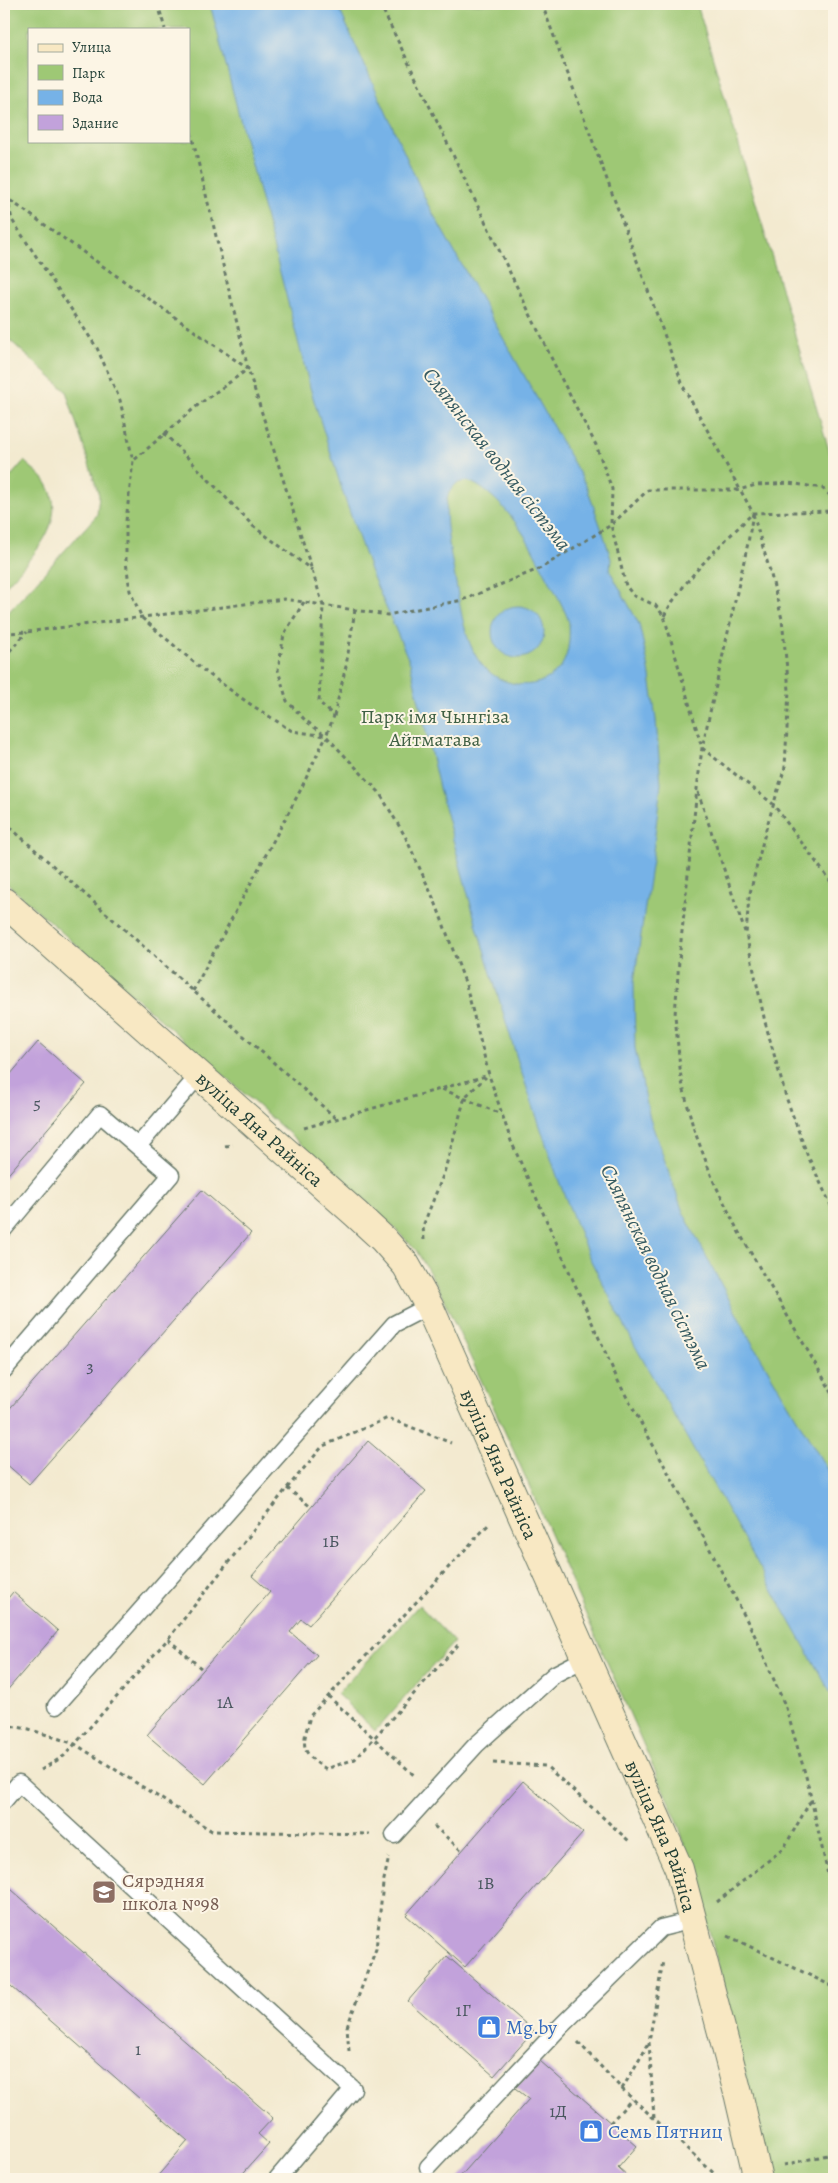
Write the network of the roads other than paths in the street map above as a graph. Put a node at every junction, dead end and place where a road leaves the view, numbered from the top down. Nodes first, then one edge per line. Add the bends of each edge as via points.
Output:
1 (6, 910) edge
2 (200, 1075) junction
3 (138, 1146) junction
4 (4, 1229) edge
5 (429, 1306) junction
6 (4, 1370) edge
7 (586, 1658) junction
8 (56, 1706) dead end
9 (4, 1801) edge
10 (394, 1835) road end
11 (693, 1920) junction
12 (428, 2167) dead end
13 (277, 2179) edge
14 (758, 2179) edge

1 - 2 street, вуліца Яна Райніса
2 - 3 lane
2 - 5 street, вуліца Яна Райніса via 383,1239 406,1265
3 - 4 lane via 100,1114
3 - 6 lane via 171,1174
5 - 7 street, вуліца Яна Райніса
5 - 8 lane via 394,1324
7 - 10 lane via 555,1674 476,1745
7 - 11 street, вуліца Яна Райніса via 679,1869
9 - 13 lane via 19,1783 353,2089
11 - 12 lane via 661,1928 562,2025
11 - 14 street, вуліца Яна Райніса via 740,2097

